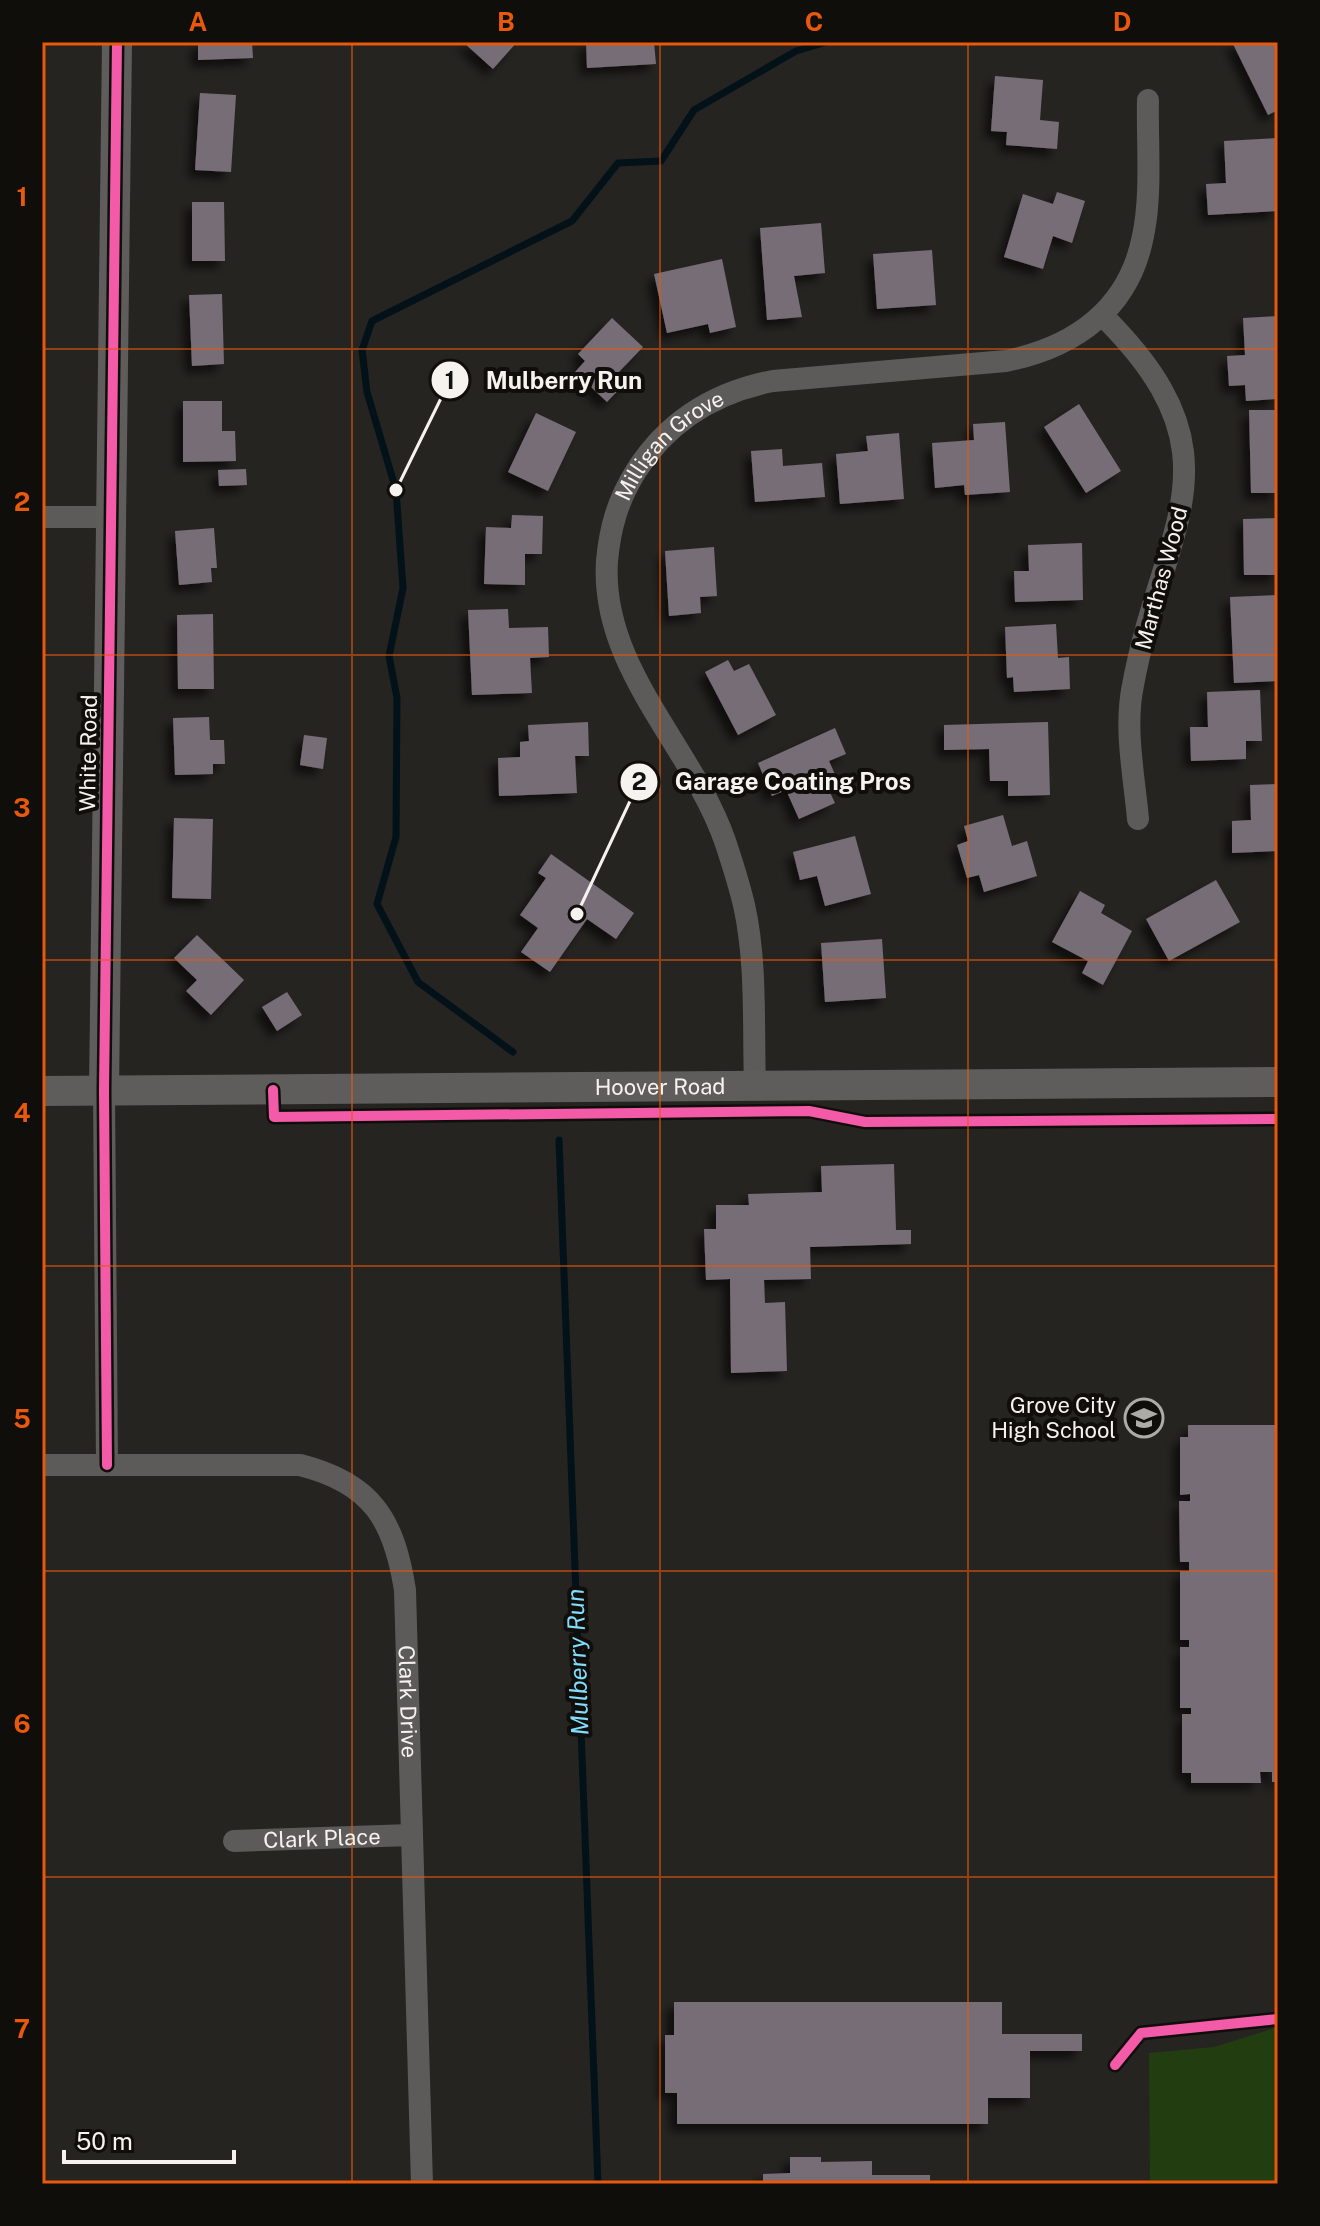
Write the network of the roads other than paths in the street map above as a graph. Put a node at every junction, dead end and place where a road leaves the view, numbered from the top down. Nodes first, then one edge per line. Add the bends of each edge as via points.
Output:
1 (117, 42) edge
2 (1148, 100) dead end
3 (1102, 315) junction
4 (42, 517) edge
5 (111, 517) junction
6 (1138, 819) dead end
7 (1278, 1082) edge
8 (755, 1086) junction
9 (42, 1091) edge
10 (104, 1091) junction
11 (42, 1465) edge
12 (107, 1465) junction
13 (411, 1835) junction
14 (234, 1841) dead end
15 (422, 2184) edge

1 - 5 main road, White Road
2 - 3 street, Milligan Grove via 1143,235 1136,264
3 - 6 street, Marthas Wood via 1135,347 1168,398 1185,464 1178,524 1132,688 1130,735
3 - 8 street, Milligan Grove via 1058,346 1019,358 745,387 707,404 661,437 619,502 608,546 608,608 633,672 699,785 728,852 744,907
4 - 5 street
5 - 10 main road, White Road
7 - 8 main road, Hoover Road
8 - 10 main road, Hoover Road
9 - 10 main road, Hoover Road
10 - 12 street, White Road
11 - 12 street, Clark Drive
12 - 13 street, Clark Drive via 300,1465 338,1477 376,1508 392,1534 405,1590
13 - 14 street, Clark Place
13 - 15 street, Clark Drive

